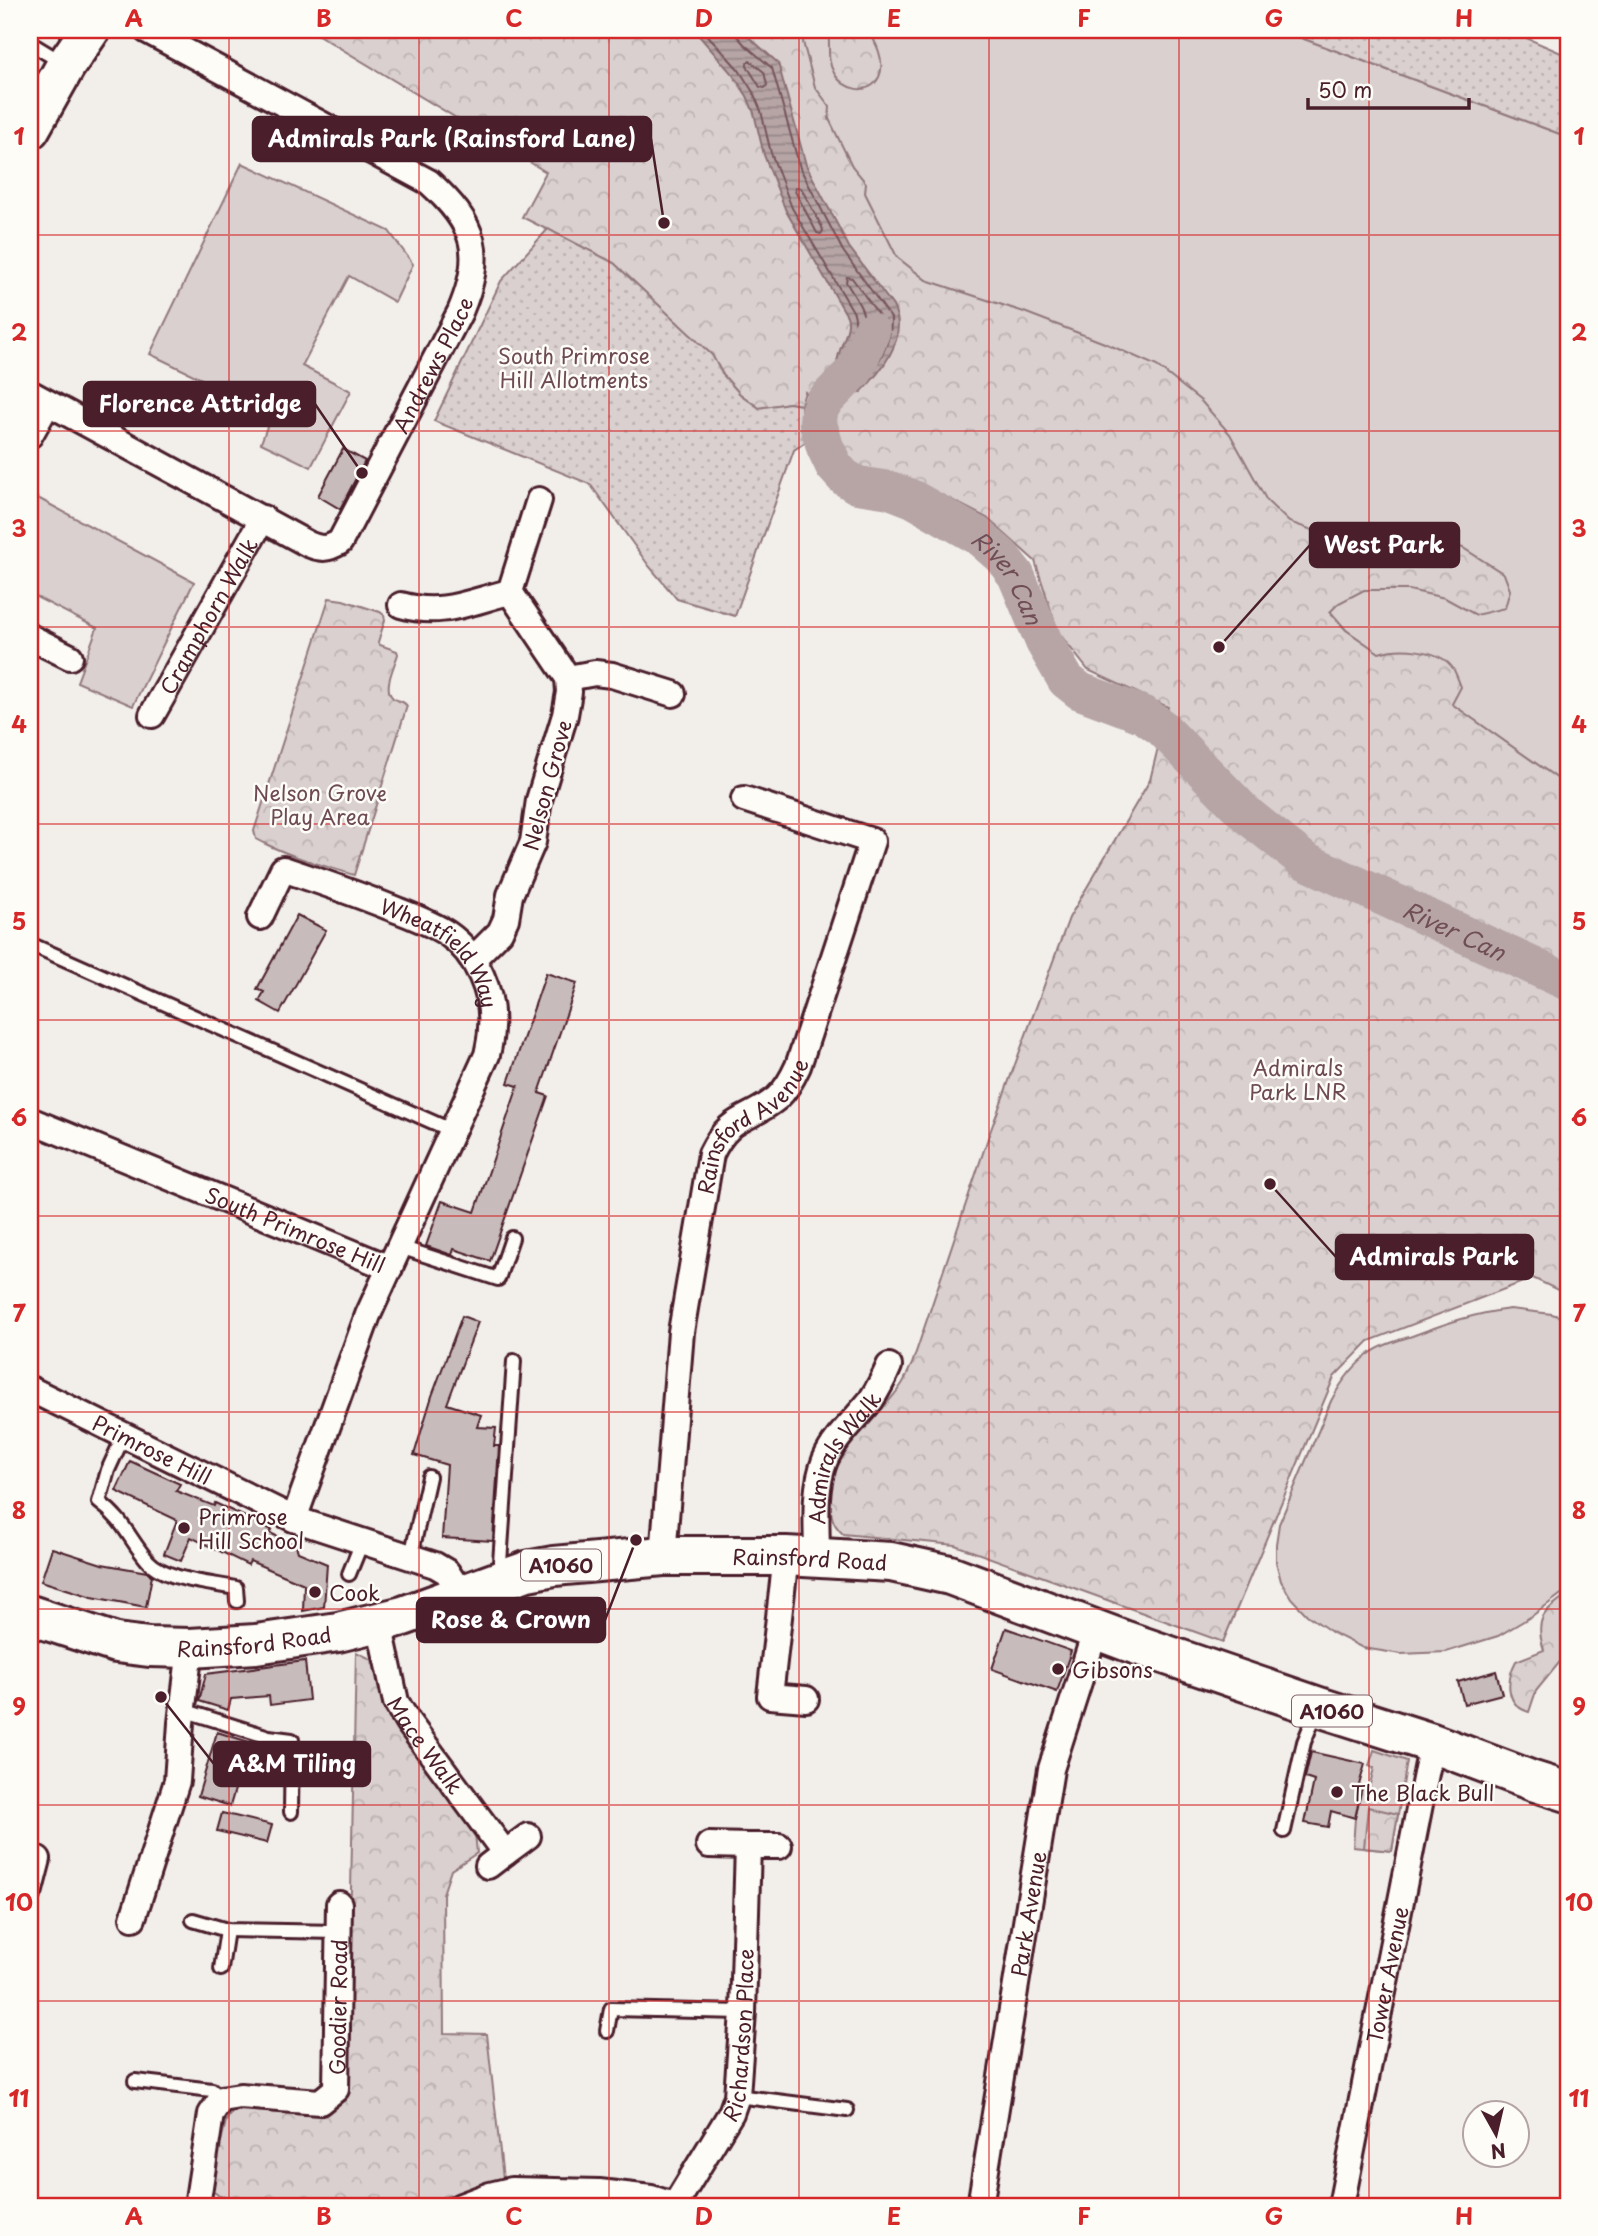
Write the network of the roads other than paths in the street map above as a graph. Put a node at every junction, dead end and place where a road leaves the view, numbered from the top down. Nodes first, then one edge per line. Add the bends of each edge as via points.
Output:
1 (90, 30) edge
2 (146, 30) edge
3 (30, 43) edge
4 (66, 65) junction
5 (30, 126) edge
6 (39, 398) edge
7 (30, 436) edge
8 (539, 500) dead end
9 (263, 518) junction
10 (510, 592) junction
11 (401, 605) dead end
12 (30, 637) edge
13 (70, 657) dead end
14 (568, 678) junction
15 (673, 694) dead end
16 (152, 715) dead end
17 (744, 799) dead end
18 (260, 917) dead end
19 (30, 944) edge
20 (473, 959) junction
21 (30, 1120) edge
22 (453, 1131) junction
23 (512, 1238) dead end
24 (395, 1258) junction
25 (514, 1361) dead end
26 (889, 1366) dead end
27 (30, 1389) edge
28 (124, 1435) junction
29 (429, 1477) dead end
30 (294, 1519) junction
31 (362, 1542) junction
32 (411, 1556) junction
33 (663, 1556) junction
34 (802, 1556) junction
35 (349, 1574) dead end
36 (499, 1581) junction
37 (462, 1595) junction
38 (237, 1601) dead end
39 (30, 1615) edge
40 (379, 1623) junction
41 (1096, 1629) junction
42 (190, 1648) junction
43 (806, 1699) dead end
44 (1319, 1707) junction
45 (183, 1710) junction
46 (1432, 1743) junction
47 (1568, 1792) edge
48 (291, 1812) dead end
49 (1284, 1830) dead end
50 (528, 1836) dead end
51 (709, 1845) dead end
52 (748, 1846) junction
53 (779, 1846) dead end
54 (30, 1857) edge
55 (30, 1890) edge
56 (339, 1904) dead end
57 (133, 1918) dead end
58 (193, 1920) dead end
59 (227, 1930) junction
60 (338, 1932) junction
61 (221, 1969) dead end
62 (743, 2012) junction
63 (607, 2031) dead end
64 (135, 2081) dead end
65 (737, 2096) junction
66 (221, 2099) junction
67 (847, 2110) dead end
68 (197, 2206) edge
69 (461, 2206) edge
70 (676, 2206) edge
71 (980, 2206) edge
72 (1341, 2206) edge

1 - 4 main road
2 - 9 street, Andrews Place via 429,182 468,228 474,246 474,274 460,312 340,542 320,549
3 - 4 lane
4 - 5 main road
6 - 7 street, Andrews Place
6 - 9 street, Andrews Place
8 - 10 street
9 - 16 street, Cramphorn Walk
10 - 11 street via 439,610
10 - 14 street
12 - 13 street
14 - 15 street via 612,675
14 - 20 street, Nelson Grove via 565,715 541,791 533,842 500,932
17 - 33 street, Rainsford Avenue via 872,841 794,1075 777,1098 719,1136 711,1154 681,1332
18 - 20 street, Wheatfield Way via 283,869 427,922 449,934
19 - 22 lane
20 - 22 street, Wheatfield Way via 486,989 492,1027 487,1055
21 - 24 street, South Primrose Hill
22 - 24 street, Wheatfield Way
23 - 24 lane via 498,1279
24 - 30 street, South Primrose Hill via 368,1315
25 - 36 lane
26 - 34 street, Admirals Walk via 871,1399 826,1458
27 - 28 street, Primrose Hill
28 - 30 street, Primrose Hill
28 - 38 lane via 99,1502 115,1514 150,1563 168,1574 236,1588
29 - 32 lane
30 - 31 street, Primrose Hill
31 - 32 street, Primrose Hill
31 - 35 lane
32 - 37 street, Primrose Hill via 447,1572
33 - 34 main road, Rainsford Road / A1060
33 - 36 main road, Rainsford Road / A1060 via 555,1566
34 - 41 main road, Rainsford Road / A1060 via 891,1562 950,1574
34 - 43 street, Admirals Walk via 770,1696
36 - 37 main road, Rainsford Road / A1060
37 - 40 main road, Rainsford Road / A1060
39 - 42 main road, Rainsford Road / A1060 via 116,1643
40 - 42 main road, Rainsford Road / A1060 via 306,1637
40 - 50 street, Mace Walk via 397,1702 497,1859
41 - 44 main road, Rainsford Road / A1060
41 - 71 street, Park Avenue via 1051,1769
42 - 45 street
44 - 46 main road, Rainsford Road / A1060
44 - 49 lane via 1304,1742
45 - 48 lane via 292,1740
45 - 57 street via 177,1781
46 - 47 main road, Rainsford Road / A1060
46 - 72 street, Tower Avenue
51 - 52 street
52 - 53 street
52 - 62 street, Richardson Place
54 - 55 street via 38,1859
56 - 60 street, Goodier Road
58 - 59 lane
59 - 60 lane
59 - 61 lane
60 - 66 street, Goodier Road via 336,2089 320,2102 240,2096
62 - 63 lane via 611,2009
62 - 65 street, Richardson Place
64 - 66 lane via 212,2091
65 - 67 lane
65 - 70 street, Richardson Place
66 - 68 street via 211,2113
69 - 70 street via 512,2190 612,2193 651,2197

